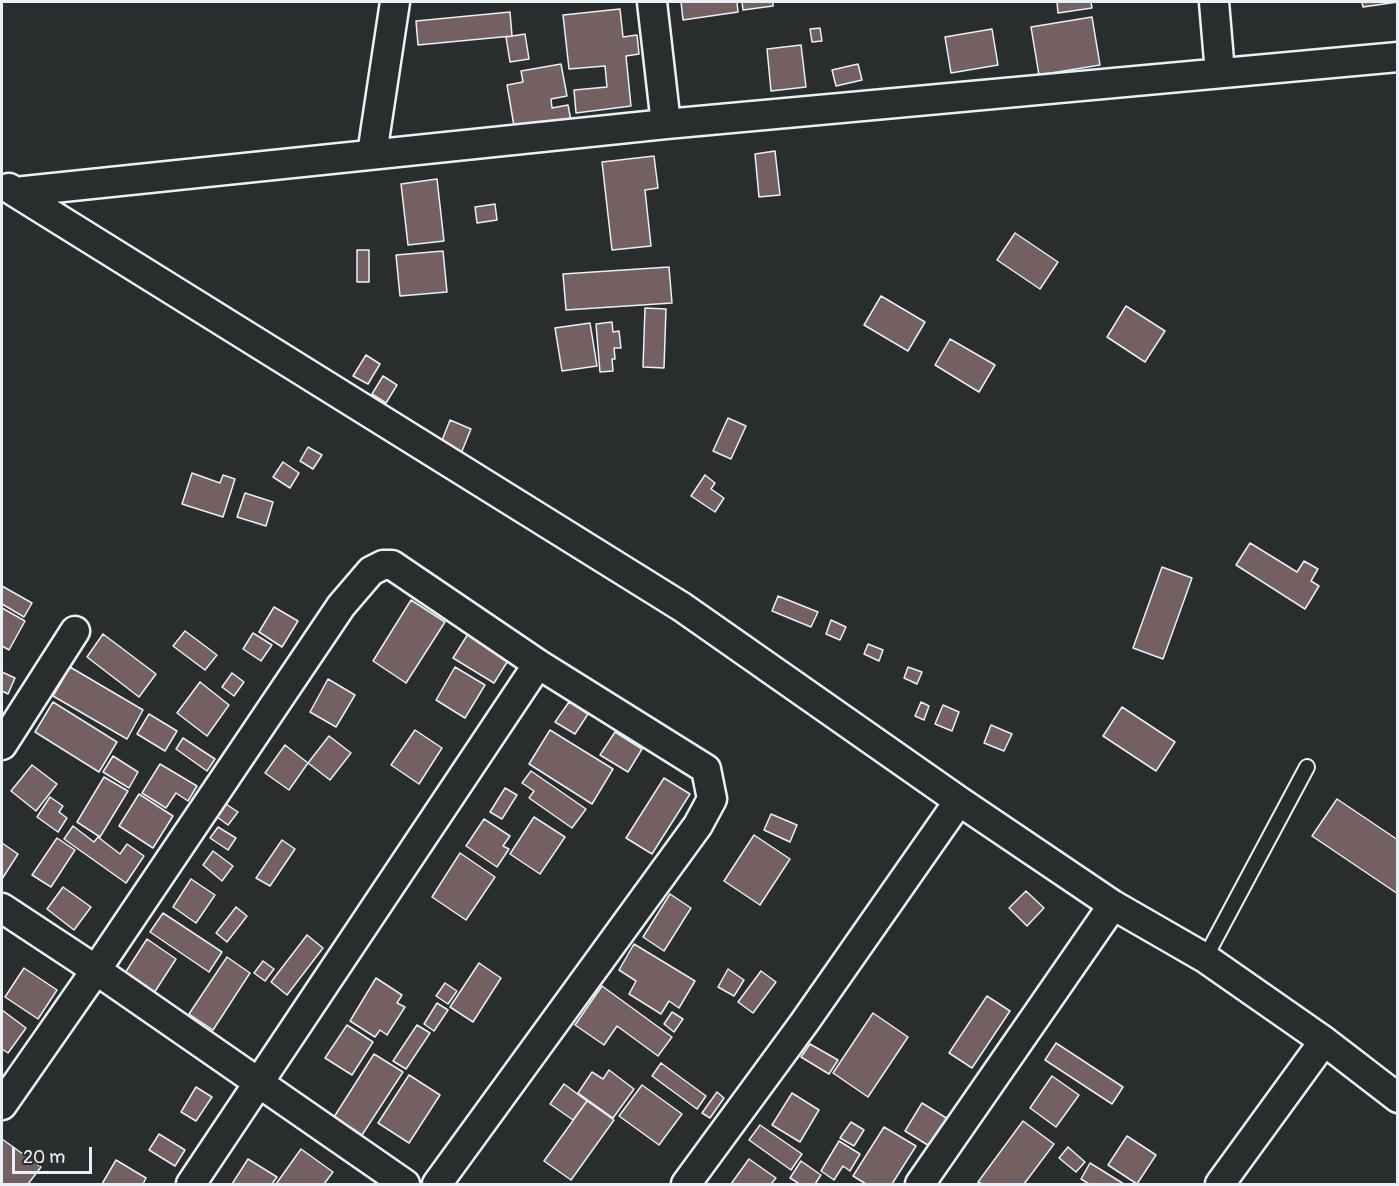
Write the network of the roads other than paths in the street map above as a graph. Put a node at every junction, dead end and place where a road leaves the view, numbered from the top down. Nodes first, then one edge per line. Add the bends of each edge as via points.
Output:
1 (395, 2) edge
2 (652, 2) edge
3 (1214, 2) edge
4 (1398, 57) edge
5 (1220, 73) junction
6 (666, 124) junction
7 (372, 154) junction
8 (8, 188) edge
9 (75, 631) dead end
10 (538, 664) junction
11 (2, 745) edge
12 (1307, 767) dead end
13 (959, 801) junction
14 (1113, 905) junction
15 (2, 908) edge
16 (1205, 958) junction
17 (96, 970) junction
18 (1324, 1041) junction
19 (259, 1083) junction
20 (1398, 1098) edge
21 (2, 1106) edge
22 (191, 1185) edge
23 (405, 1185) edge
24 (437, 1185) edge
25 (686, 1185) edge
26 (920, 1185) edge
27 (1220, 1185) edge

1 - 7 street
2 - 6 street
3 - 5 street
4 - 5 street
5 - 6 street
6 - 7 street
7 - 8 street
8 - 13 street via 682,607
9 - 11 street
10 - 17 street via 392,566 371,570 341,606
10 - 19 street
10 - 24 street via 706,769 712,799 698,825
12 - 16 lane
13 - 14 street
13 - 25 street
14 - 16 street
14 - 26 street
15 - 17 street
16 - 18 street
17 - 19 street
17 - 21 street
18 - 20 street
18 - 27 street
19 - 22 street
19 - 23 street

